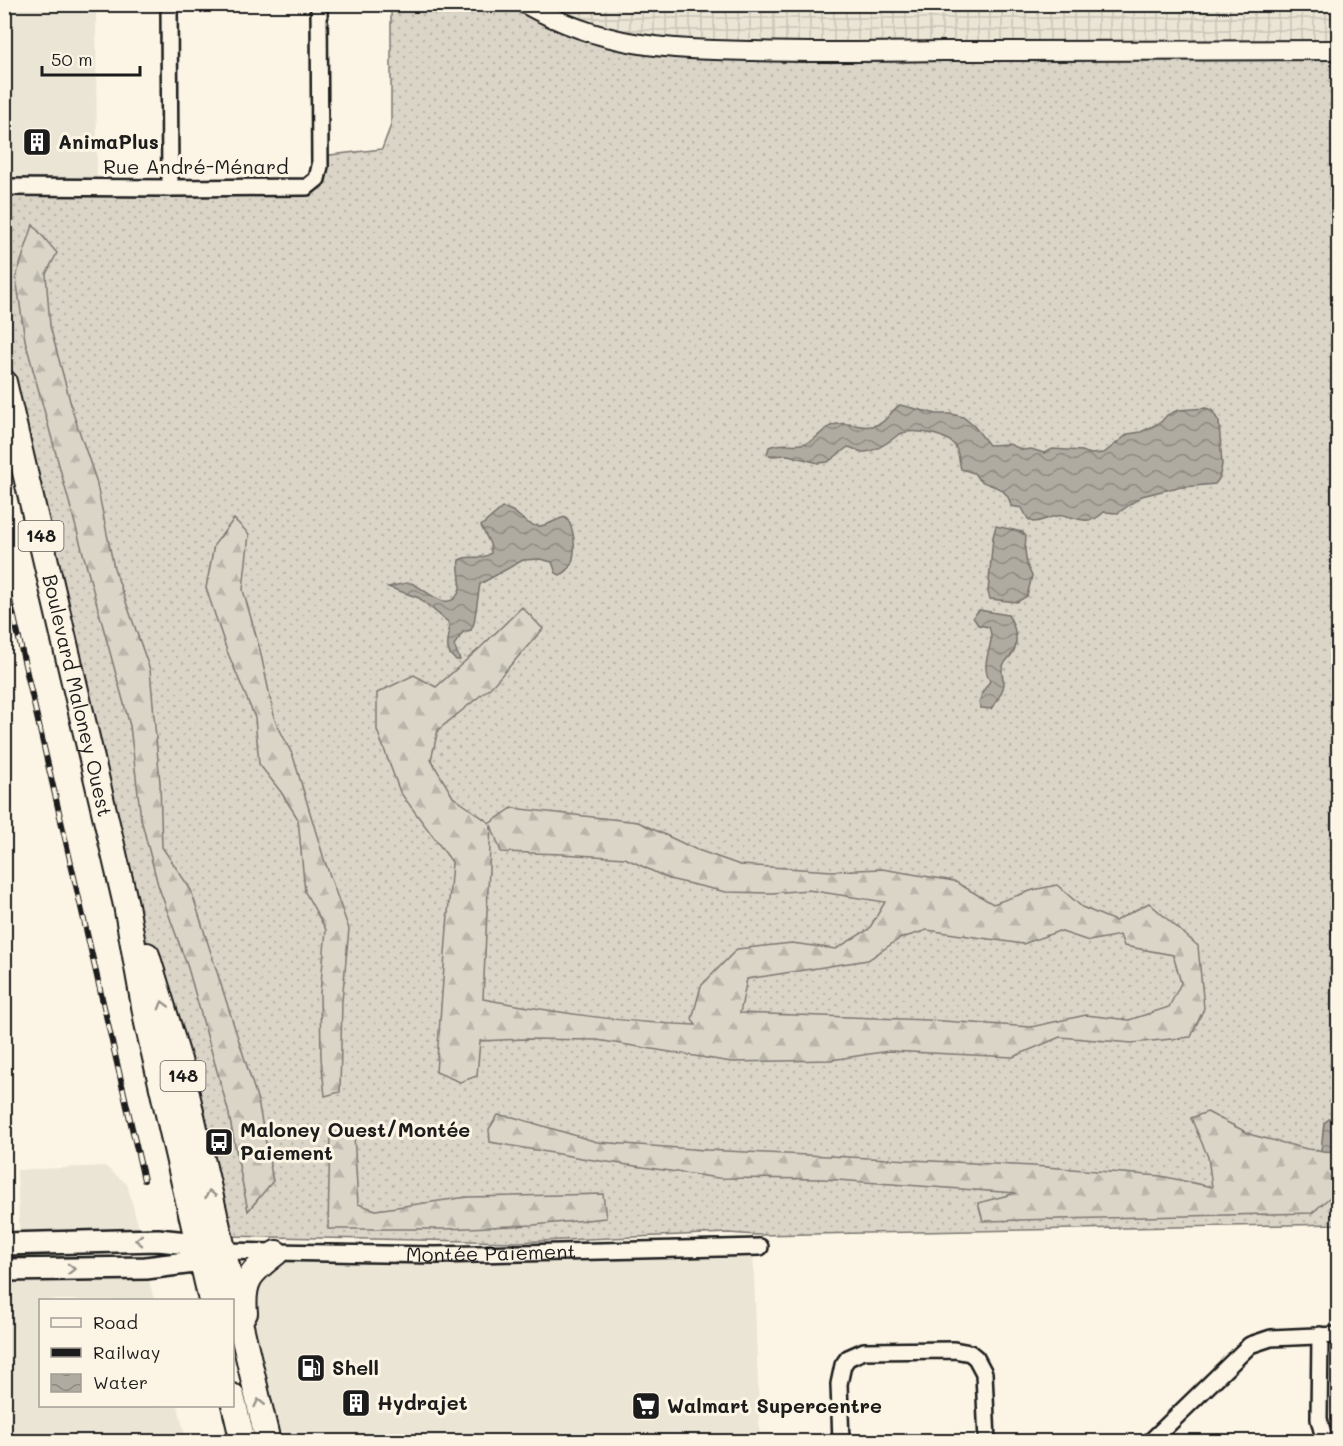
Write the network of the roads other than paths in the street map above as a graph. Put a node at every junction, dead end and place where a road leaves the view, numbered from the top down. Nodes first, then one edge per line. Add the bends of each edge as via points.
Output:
1 (169, 4) edge
2 (319, 4) edge
3 (525, 4) edge
4 (1338, 50) edge
5 (4, 187) edge
6 (170, 188) junction
7 (4, 382) edge
8 (4, 1244) edge
9 (760, 1247) dead end
10 (207, 1252) junction
11 (276, 1253) junction
12 (4, 1270) edge
13 (211, 1299) edge
14 (225, 1299) edge
15 (234, 1322) edge
16 (1320, 1335) junction
17 (1338, 1335) edge
18 (250, 1364) junction
19 (234, 1404) edge
20 (243, 1442) edge
21 (268, 1442) edge
22 (841, 1442) edge
23 (987, 1442) edge
24 (1150, 1442) edge
25 (1325, 1442) edge

1 - 6 street
2 - 6 street, Rue André-Ménard via 317,179 300,188
3 - 4 street via 564,24 602,37 642,46 693,50
5 - 6 street, Rue André-Ménard
7 - 10 main road, Boulevard Maloney Ouest / 148 via 126,905 151,964 179,1060
10 -> 8 main road, Montée Paiement via 159,1240
9 - 11 street, Montée Paiement via 436,1255
10 - 11 street, Montée Paiement
12 -> 10 main road, Montée Paiement via 146,1268
10 - 13 main road, Boulevard Maloney Ouest / 148
10 - 14 main road, Boulevard Maloney Ouest / 148
11 - 18 main road via 254,1269 245,1288
15 - 18 main road, Boulevard Maloney Ouest / 148
16 - 17 street
16 - 24 street via 1271,1338 1250,1345
16 - 25 street via 1319,1419
21 -> 18 main road, Boulevard Maloney Ouest / 148
19 - 20 main road
22 - 23 street via 839,1384 848,1358 864,1351 954,1350 970,1353 984,1373

